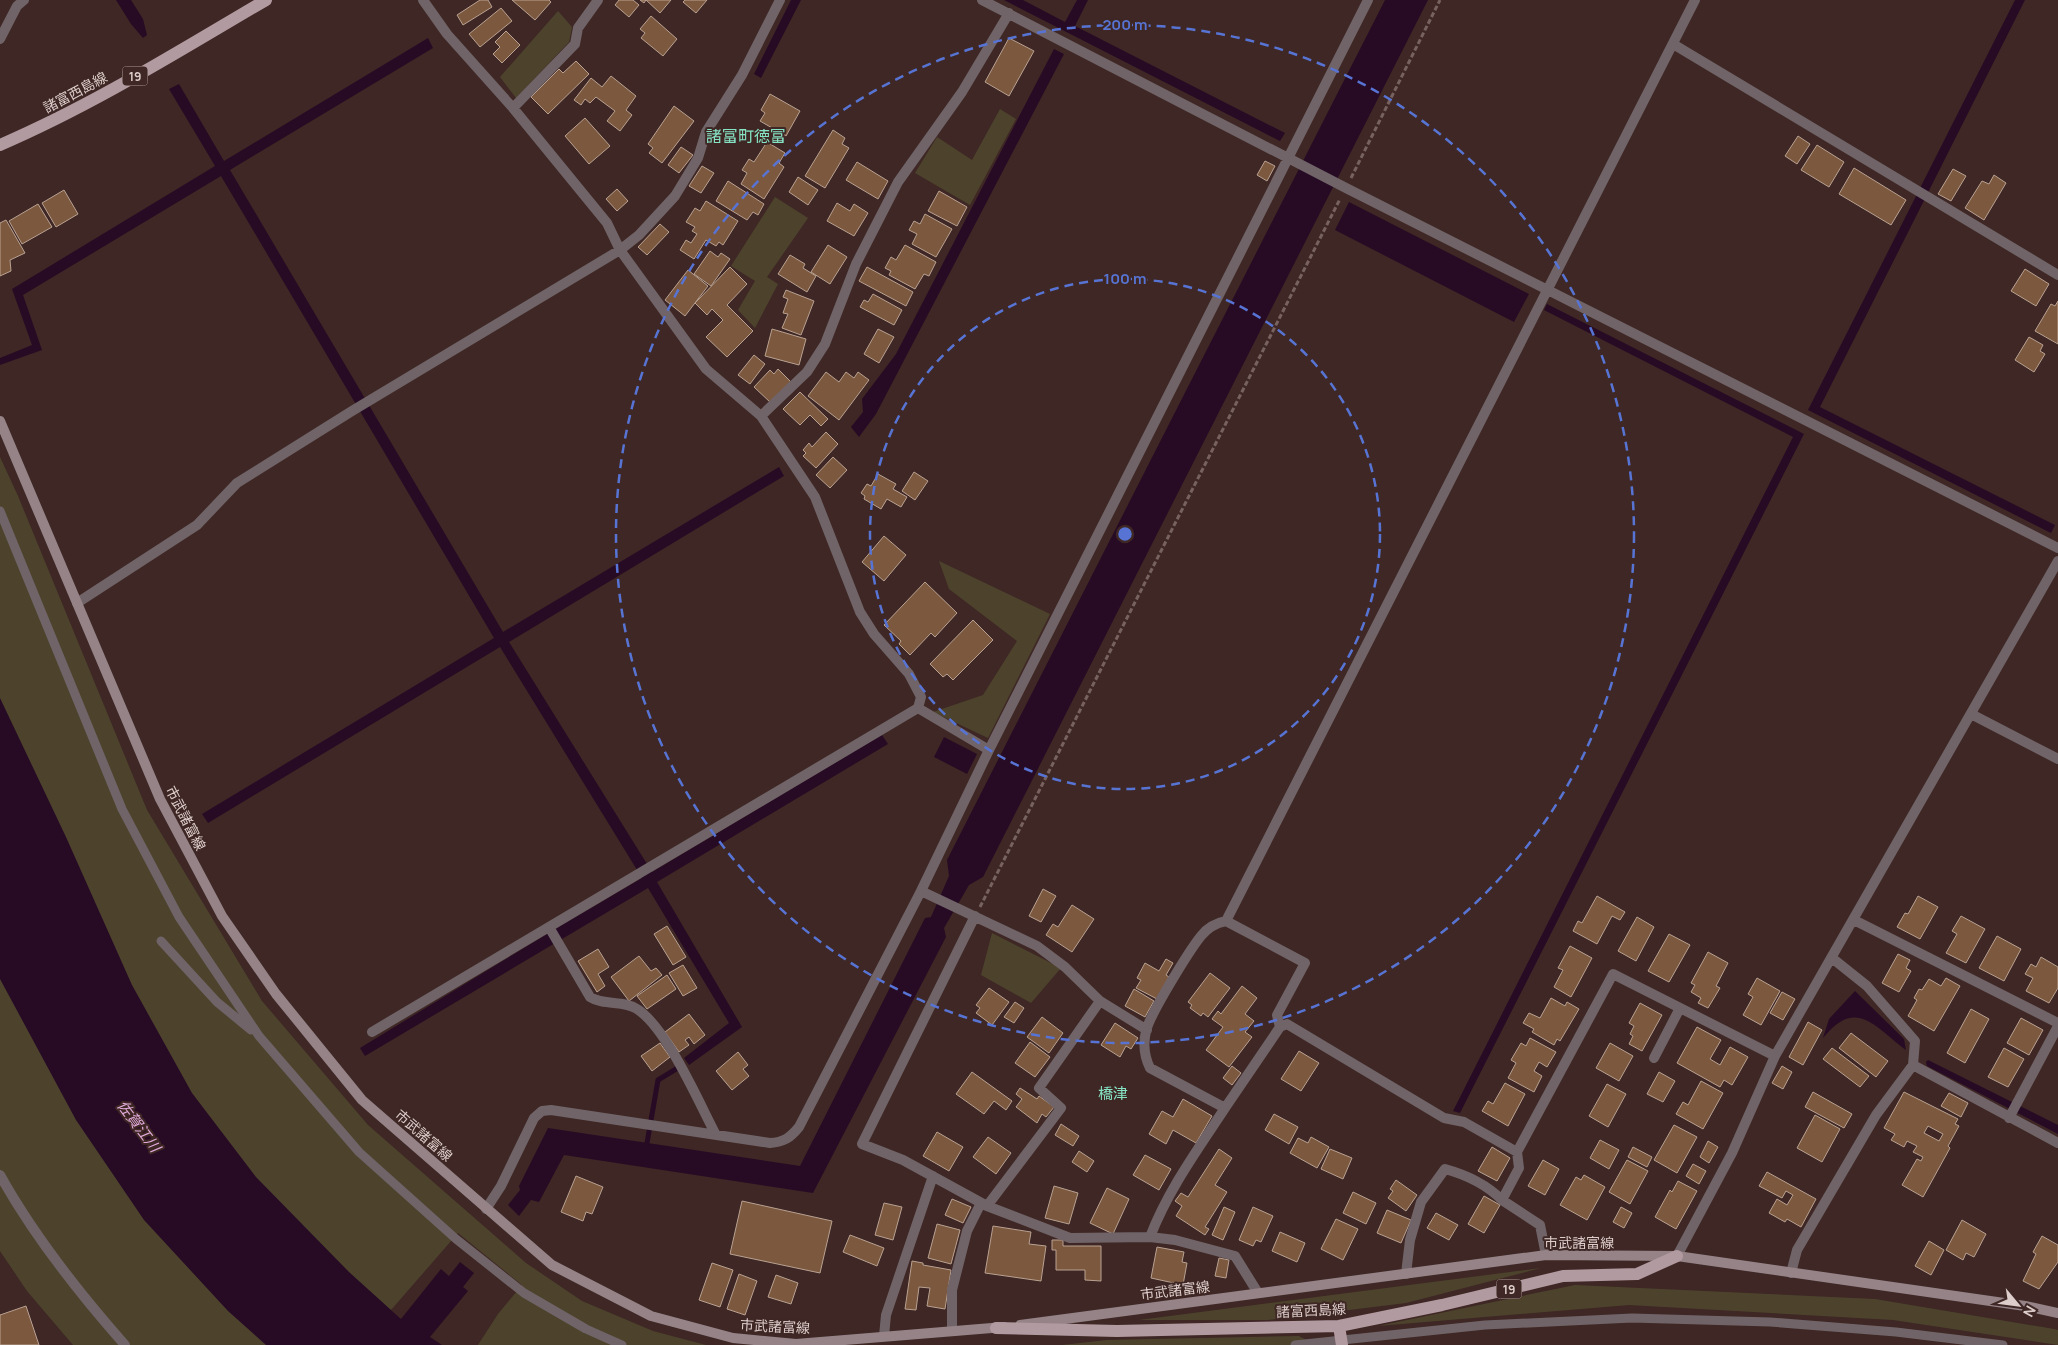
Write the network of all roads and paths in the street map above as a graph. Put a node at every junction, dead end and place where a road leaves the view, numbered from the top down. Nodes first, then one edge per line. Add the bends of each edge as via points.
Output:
1 (24, 0) edge
2 (266, 0) edge
3 (423, 0) edge
4 (598, 0) edge
5 (780, 0) edge
6 (982, 0) edge
7 (1368, 0) edge
8 (1440, 0) edge
9 (1695, 0) edge
10 (1009, 14) junction
11 (0, 39) edge
12 (1673, 44) junction
13 (513, 108) junction
14 (0, 145) edge
15 (1293, 161) junction
16 (1343, 186) junction
17 (620, 250) junction
18 (2058, 275) edge
19 (1548, 288) junction
20 (761, 416) junction
21 (0, 421) edge
22 (0, 511) edge
23 (2058, 548) edge
24 (2058, 561) edge
25 (78, 603) junction
26 (918, 708) junction
27 (1971, 714) junction
28 (989, 750) junction
29 (2058, 759) edge
30 (921, 892) junction
31 (971, 914) junction
32 (1226, 920) junction
33 (1854, 920) junction
34 (550, 928) junction
35 (161, 941) dead end
36 (1832, 958) junction
37 (1100, 1001) junction
38 (1680, 1008) junction
39 (2058, 1025) edge
40 (1280, 1027) junction
41 (1146, 1030) junction
42 (372, 1032) dead end
43 (259, 1036) junction
44 (1775, 1056) junction
45 (1654, 1058) dead end
46 (1913, 1065) junction
47 (1225, 1108) junction
48 (2009, 1118) junction
49 (716, 1135) junction
50 (2058, 1143) edge
51 (1518, 1152) junction
52 (0, 1175) edge
53 (933, 1176) junction
54 (1502, 1200) junction
55 (984, 1205) junction
56 (486, 1209) junction
57 (1150, 1236) junction
58 (1546, 1255) junction
59 (1677, 1256) junction
60 (1792, 1272) junction
61 (1406, 1274) junction
62 (1258, 1293) junction
63 (2058, 1313) edge
64 (1339, 1326) junction
65 (996, 1328) junction
66 (952, 1331) junction
67 (884, 1336) junction
68 (1342, 1342) edge
69 (125, 1345) edge
70 (622, 1345) edge
71 (1296, 1345) edge
72 (2003, 1345) edge

1 - 11 street via 17,6
2 - 14 main road, 諸富西島線 / 19 via 103,95
3 - 13 street via 448,34
4 - 13 street via 578,28 575,44
5 - 17 street via 742,75 706,132 698,158 676,196 640,235
6 - 10 street
7 - 15 street
8 - 16 path
9 - 12 street
10 - 15 street
10 - 20 street via 962,92 898,182 856,264 824,344 807,372
12 - 18 street
12 - 19 street
13 - 17 street via 606,223
15 - 16 street
15 - 28 street
16 - 19 street
16 - 31 path
17 - 20 street via 706,369
17 - 25 street via 237,483 198,525
19 - 23 street
19 - 32 street
20 - 26 street via 815,497 860,612 874,634 909,674 921,697
21 - 25 main road, 市武諸富線
22 - 43 lane via 122,809 179,917
24 - 27 street
25 - 56 main road, 市武諸富線 via 160,799 222,916 276,994 362,1100
26 - 28 street
26 - 34 street
27 - 29 street
27 - 33 street
28 - 30 street
30 - 31 street
30 - 49 street via 791,1137 770,1143
31 - 37 street via 1037,946 1065,967
31 - 53 street via 862,1144
32 - 40 street via 1305,963 1277,1014
32 - 41 street via 1214,923 1201,936
33 - 36 street
33 - 39 street
34 - 42 street
34 - 49 street via 590,997 598,1002 635,1007 647,1016 675,1059
35 - 43 lane via 217,1002
36 - 44 street
36 - 46 street via 1867,986 1915,1040
37 - 41 street
37 - 55 street via 1039,1088 1061,1108
38 - 44 street
38 - 45 street
38 - 51 street via 1613,974
39 - 48 street
40 - 47 street
40 - 51 street via 1287,1024 1444,1118 1464,1122
41 - 47 street via 1144,1057 1150,1068
43 - 70 lane via 359,1152 456,1239 524,1293 586,1329
44 - 59 street via 1732,1153
46 - 48 street
46 - 60 street via 1866,1132 1797,1250
47 - 57 street via 1159,1213
48 - 50 street
49 - 56 street via 542,1111 534,1118 501,1186
51 - 54 street via 1520,1168
52 - 69 street via 48,1248 90,1305
53 - 55 street
53 - 67 street via 886,1315
54 - 58 street via 1540,1225
54 - 61 street via 1490,1187 1446,1169 1421,1202 1410,1240
55 - 57 street via 1070,1238
55 - 66 street via 967,1231 952,1290
56 - 67 main road, 市武諸富線 via 552,1265 651,1316 742,1339 796,1344
57 - 62 street via 1235,1256
58 - 59 main road, 市武諸富線
58 - 61 main road, 市武諸富線
59 - 60 main road, 市武諸富線
59 - 64 main road, 諸富西島線 / 19 via 1637,1274 1562,1276
60 - 63 main road, 市武諸富線
61 - 62 main road, 市武諸富線
62 - 65 main road, 市武諸富線
64 - 65 main road, 諸富西島線 / 19 via 1117,1331
64 - 68 main road
65 - 66 main road, 市武諸富線
66 - 67 main road, 市武諸富線
68 - 71 lane
68 - 72 lane via 1485,1325 1632,1318 1770,1322

